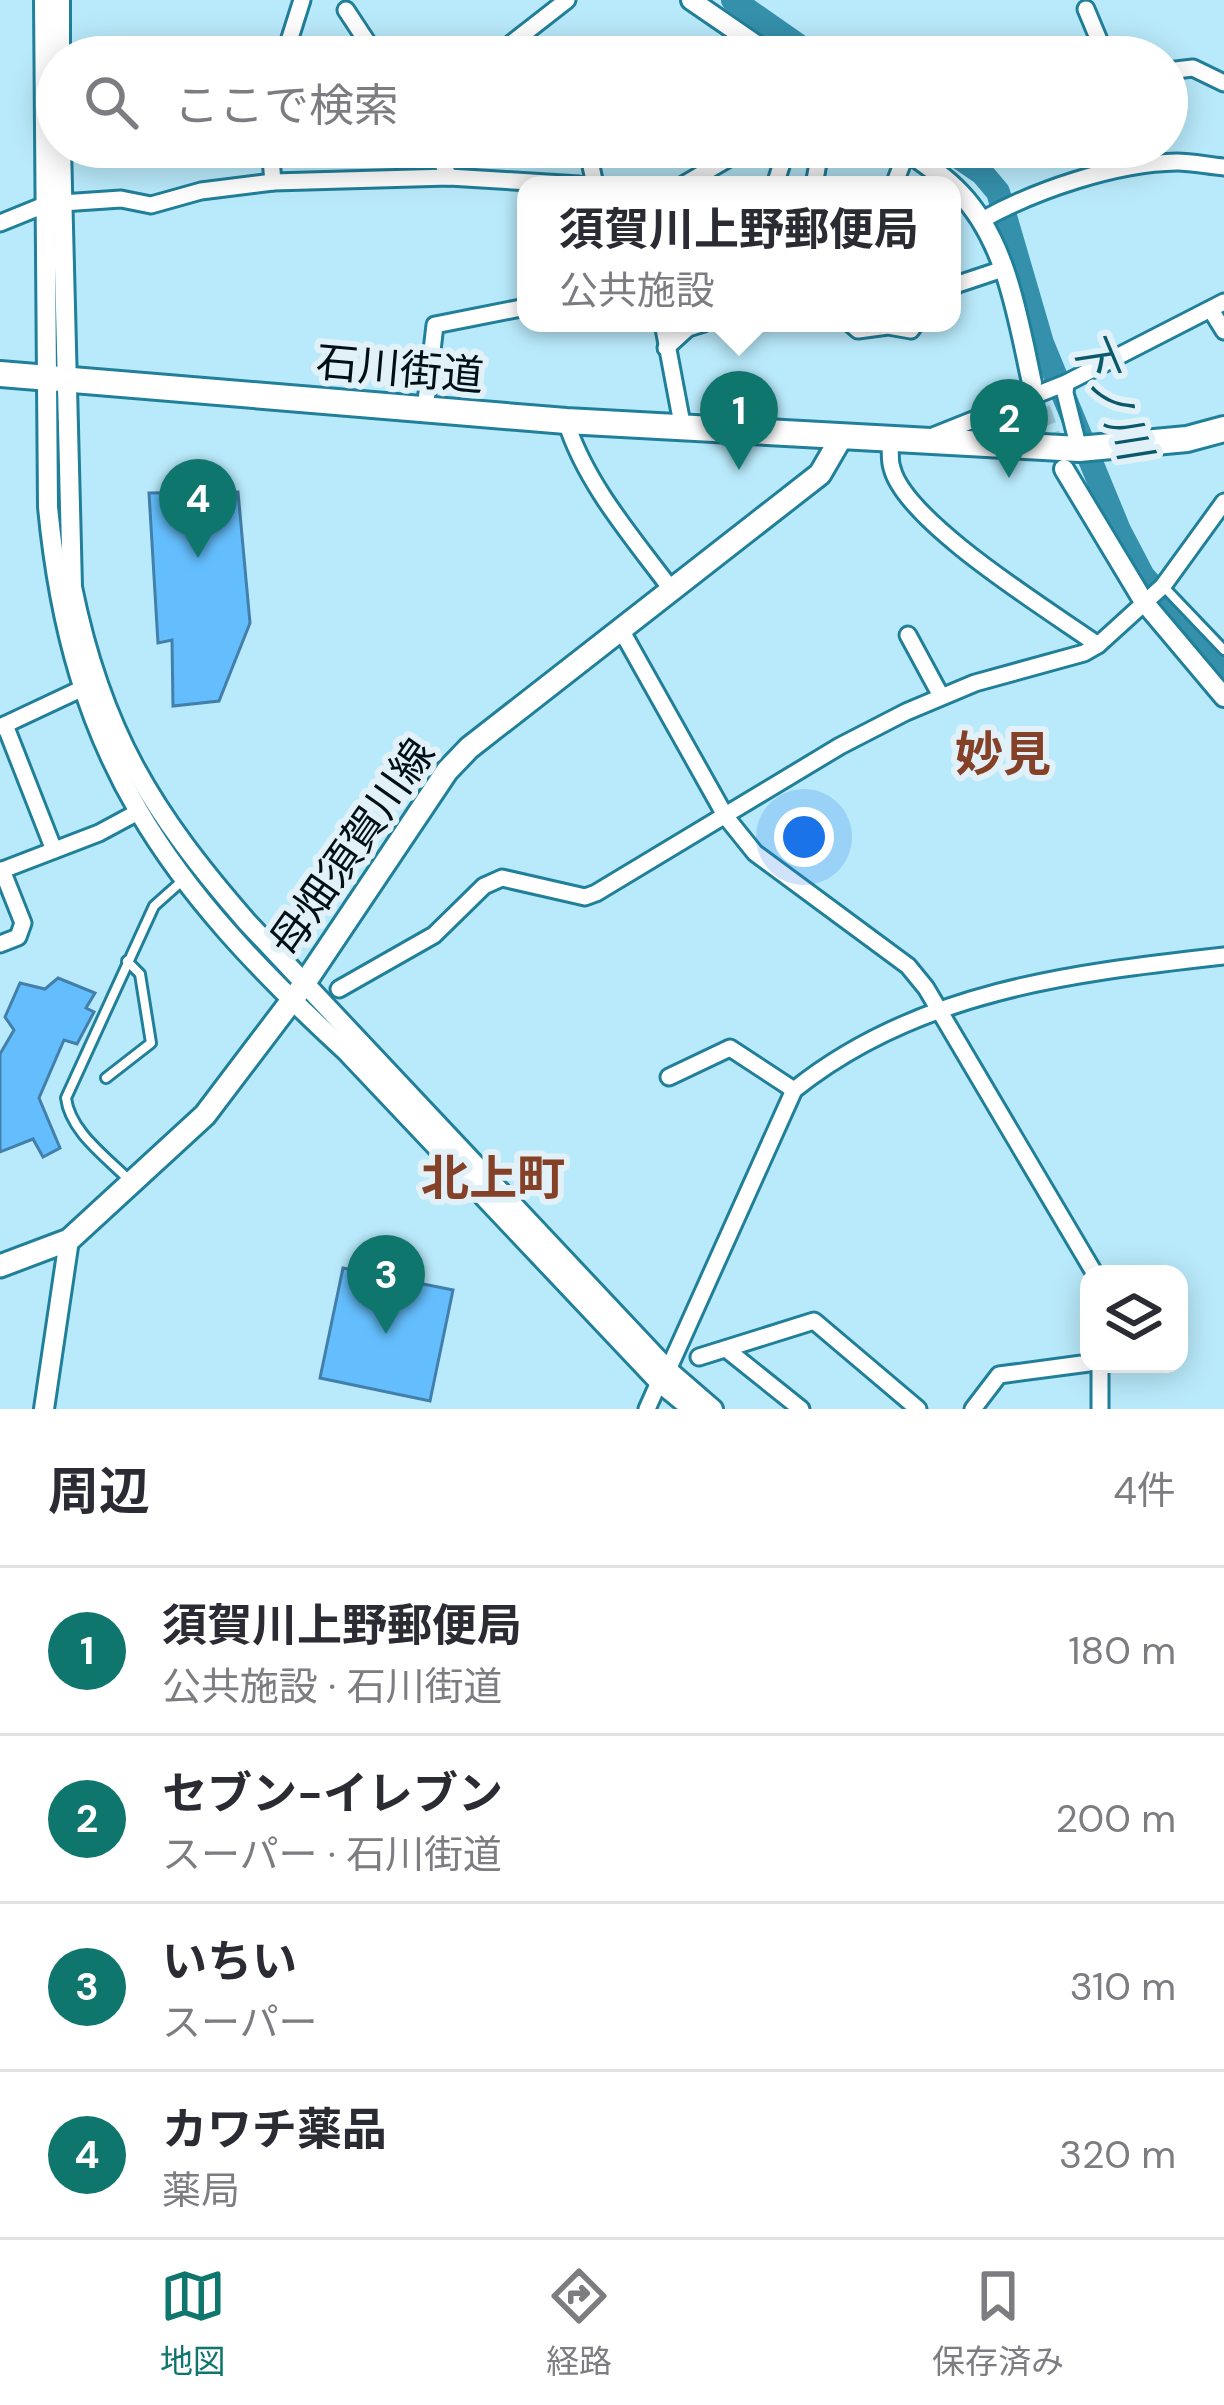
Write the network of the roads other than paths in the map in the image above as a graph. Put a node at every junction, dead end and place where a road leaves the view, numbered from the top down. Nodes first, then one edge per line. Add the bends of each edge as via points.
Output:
1 (44, 0) edge
2 (60, 0) edge
3 (302, 0) edge
4 (567, 0) edge
5 (691, 0) edge
6 (1086, 9) dead end
7 (346, 10) dead end
8 (46, 36) edge
9 (60, 36) edge
10 (291, 36) edge
11 (363, 36) edge
12 (520, 36) edge
13 (743, 36) edge
14 (1097, 36) edge
15 (1188, 68) edge
16 (1224, 83) edge
17 (1188, 163) edge
18 (1224, 167) edge
19 (52, 168) edge
20 (58, 168) edge
21 (272, 168) edge
22 (445, 168) edge
23 (1142, 168) edge
24 (449, 177) junction
25 (517, 181) edge
26 (273, 182) junction
27 (961, 195) edge
28 (54, 203) junction
29 (982, 220) junction
30 (0, 223) edge
31 (1003, 269) junction
32 (961, 283) edge
33 (1218, 306) edge
34 (517, 309) edge
35 (1224, 331) edge
36 (664, 332) edge
37 (684, 332) edge
38 (666, 348) junction
39 (0, 374) edge
40 (55, 379) junction
41 (1032, 383) tunnel mouth
42 (1066, 383) junction
43 (425, 410) junction
44 (566, 421) junction
45 (683, 429) junction
46 (1224, 429) edge
47 (841, 438) junction
48 (926, 439) junction
49 (890, 440) junction
50 (1072, 459) junction
51 (1224, 502) edge
52 (1163, 586) junction
53 (671, 589) junction
54 (1144, 602) junction
55 (620, 628) junction
56 (908, 635) dead end
57 (1098, 645) junction
58 (1224, 650) edge
59 (82, 688) junction
60 (940, 696) junction
61 (1224, 697) edge
62 (2, 726) edge
63 (138, 812) junction
64 (726, 818) junction
65 (54, 850) junction
66 (1, 871) edge
67 (182, 881) junction
68 (0, 944) edge
69 (1224, 956) edge
70 (127, 961) junction
71 (339, 989) dead end
72 (299, 990) junction
73 (938, 1008) junction
74 (669, 1077) dead end
75 (106, 1078) dead end
76 (794, 1090) junction
77 (133, 1184) junction
78 (69, 1240) junction
79 (1090, 1265) edge
80 (0, 1266) edge
81 (726, 1348) junction
82 (699, 1357) dead end
83 (1080, 1364) edge
84 (1100, 1373) edge
85 (663, 1376) junction
86 (44, 1409) edge
87 (647, 1409) edge
88 (692, 1409) edge
89 (712, 1409) edge
90 (802, 1409) edge
91 (917, 1409) edge
92 (973, 1409) edge
93 (1100, 1409) edge

1 - 8 street
2 - 9 street
3 - 10 street
4 - 12 street
5 - 13 street
6 - 14 street
7 - 11 street
15 - 16 street
17 - 18 street
19 - 28 street
20 - 28 street
21 - 26 street
22 - 24 street
23 - 29 street via 1025,196
24 - 25 street
24 - 26 street
26 - 28 street via 151,205
27 - 29 street
28 - 30 street
28 - 40 street
29 - 31 street
31 - 32 street
31 - 41 street
33 - 35 street
33 - 42 street
34 - 43 street via 435,325
36 - 38 street
37 - 38 street
38 - 45 street
39 - 40 main road, 石川街道
40 - 43 main road, 石川街道
40 - 59 street via 48,507 55,585
40 - 72 street via 81,631 120,746 157,810
42 - 48 street
42 - 50 street
43 - 44 main road, 石川街道
44 - 45 main road, 石川街道
44 - 53 street via 617,516
45 - 47 main road, 石川街道
46 - 50 main road, 石川街道
47 - 49 main road, 石川街道
47 - 53 main road, 母畑須賀川線 via 820,474
48 - 49 main road, 石川街道
48 - 50 main road, 石川街道
49 - 57 street via 892,471 919,510
50 - 54 street
51 - 52 street
52 - 54 street
52 - 58 lane
53 - 55 main road, 母畑須賀川線
54 - 57 street
54 - 61 street
55 - 64 street
55 - 72 main road, 母畑須賀川線 via 447,771
56 - 60 street
57 - 60 street
59 - 62 street
59 - 63 street
60 - 64 street via 840,746
62 - 65 street
63 - 65 street
63 - 67 street
64 - 71 street via 585,897 502,878 434,935
64 - 73 street via 755,853 908,966
65 - 66 street
66 - 68 street via 23,923 18,937
67 - 70 lane via 154,906
67 - 72 street
69 - 73 street via 1008,988
70 - 75 lane via 140,974 151,1043
70 - 77 lane via 66,1098 77,1126
72 - 77 main road, 母畑須賀川線 via 218,1101
72 - 85 street
72 - 85 street via 347,1052
73 - 76 street via 830,1061
73 - 79 street
74 - 76 street via 730,1048
76 - 85 street
77 - 78 main road, 母畑須賀川線
78 - 80 main road, 母畑須賀川線
78 - 86 street
81 - 82 street
81 - 90 street
81 - 91 street via 814,1321
83 - 92 street via 999,1375
84 - 93 street
85 - 87 street
85 - 88 street
85 - 89 street

